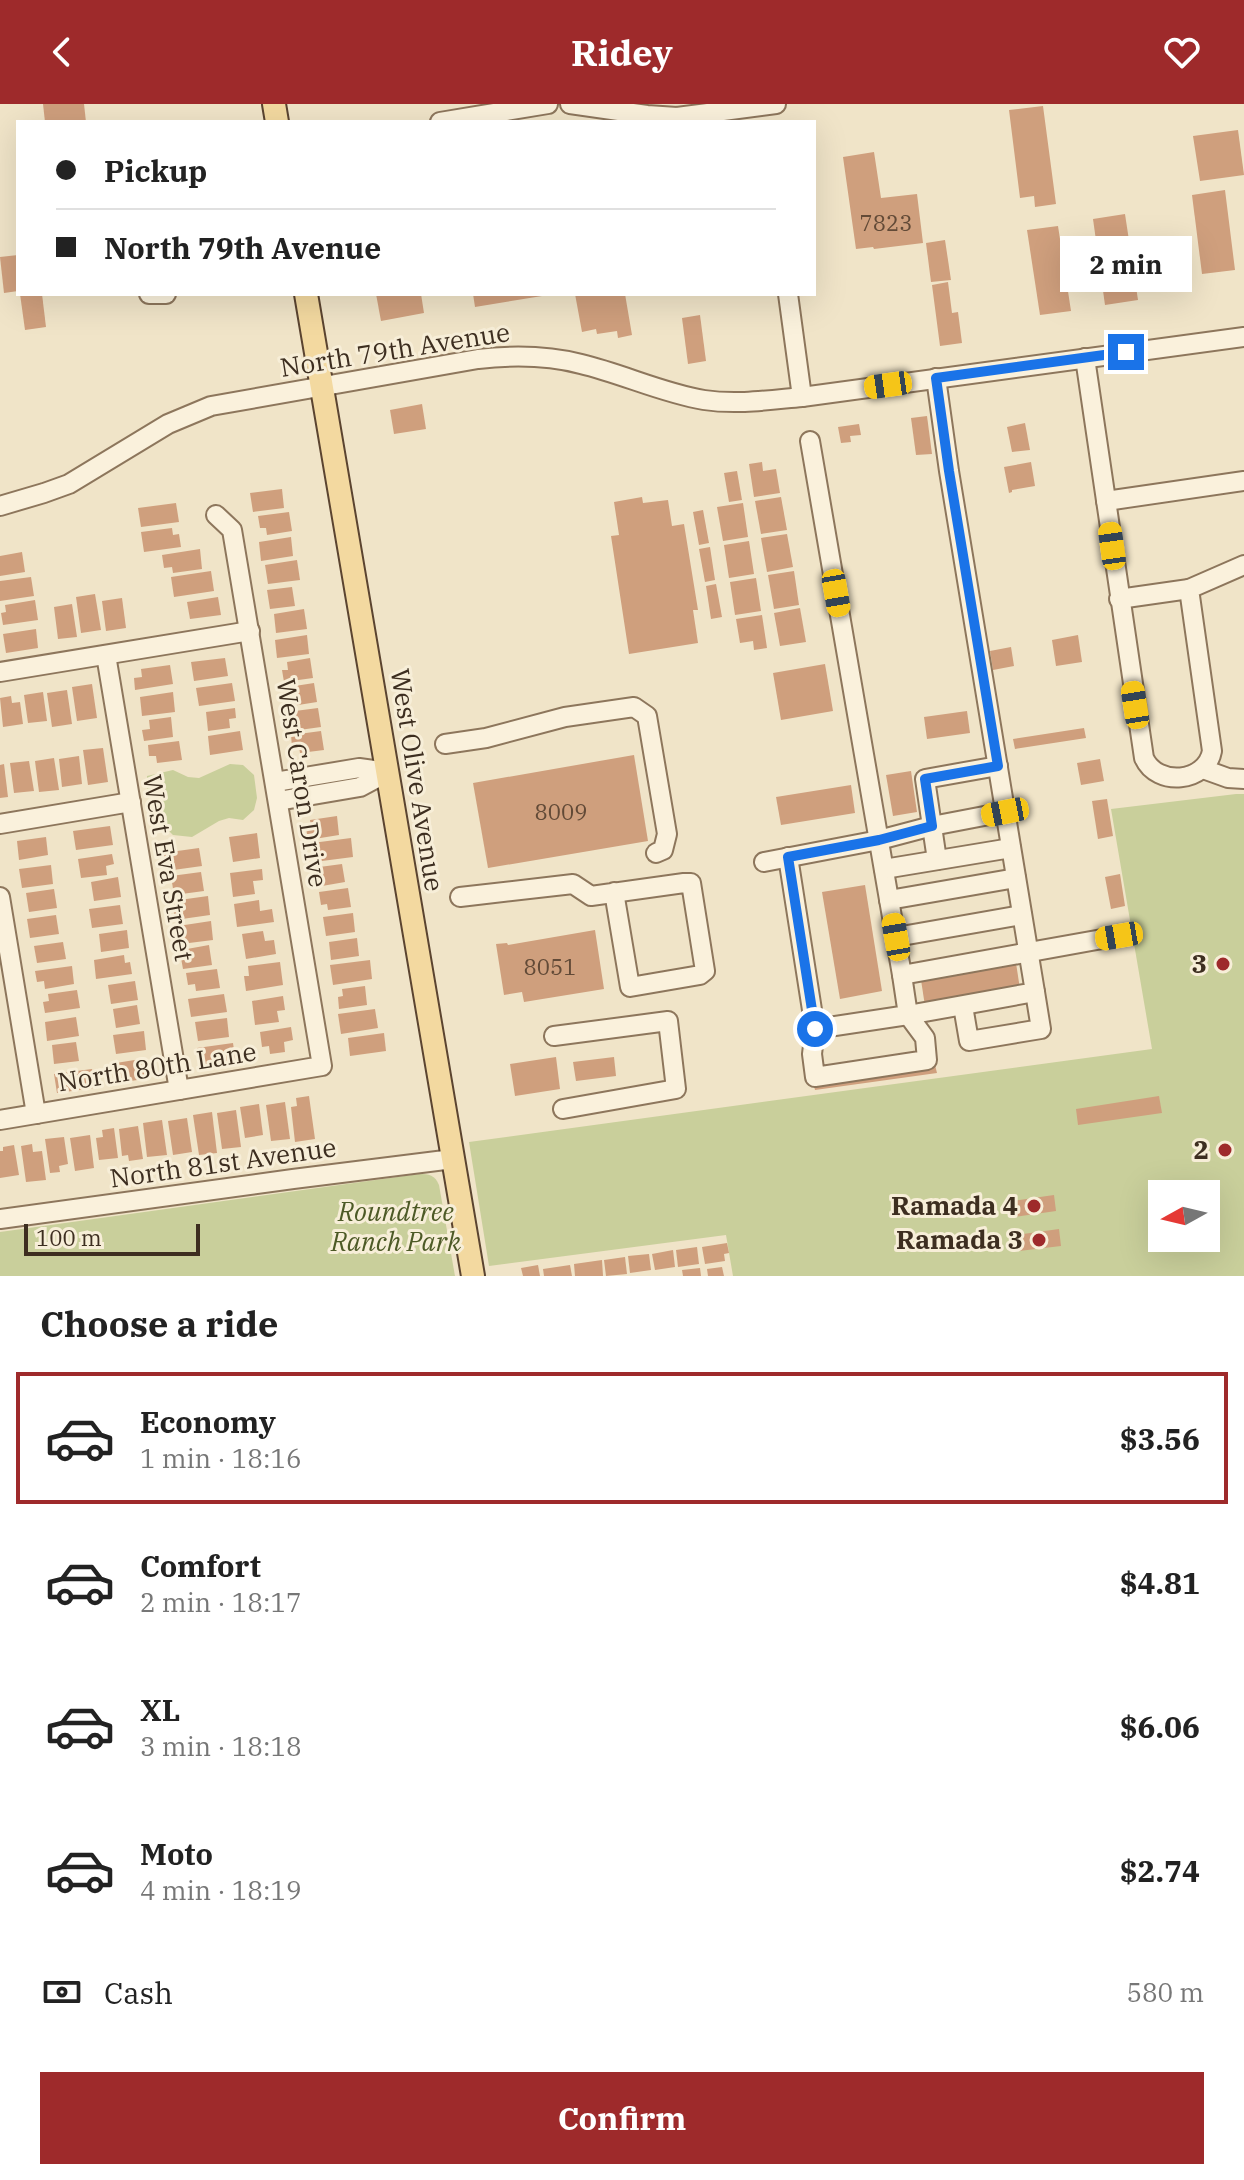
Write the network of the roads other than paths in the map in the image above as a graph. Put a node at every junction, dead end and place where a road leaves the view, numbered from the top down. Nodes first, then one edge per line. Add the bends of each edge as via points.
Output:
1 (548, 104) edge
2 (570, 104) edge
3 (766, 109) edge
4 (452, 120) edge
5 (306, 296) edge
6 (788, 296) edge
7 (1244, 337) edge
8 (1085, 358) junction
9 (936, 378) junction
10 (322, 386) junction
11 (802, 397) junction
12 (810, 441) dead end
13 (1244, 481) edge
14 (1106, 501) junction
15 (0, 506) edge
16 (216, 515) dead end
17 (1244, 565) edge
18 (1189, 589) junction
19 (1119, 599) junction
20 (250, 631) junction
21 (106, 655) junction
22 (0, 672) edge
23 (445, 744) dead end
24 (998, 766) junction
25 (1203, 769) junction
26 (388, 772) junction
27 (1244, 779) edge
28 (275, 782) junction
29 (278, 801) junction
30 (131, 802) junction
31 (1005, 812) junction
32 (0, 824) edge
33 (932, 826) junction
34 (879, 840) junction
35 (1011, 848) junction
36 (656, 853) dead end
37 (788, 857) junction
38 (937, 860) junction
39 (764, 862) dead end
40 (884, 869) junction
41 (1016, 878) junction
42 (614, 892) junction
43 (0, 897) edge
44 (460, 897) dead end
45 (889, 900) junction
46 (1022, 915) junction
47 (1119, 936) dead end
48 (896, 937) junction
49 (1028, 952) junction
50 (902, 975) junction
51 (1035, 992) junction
52 (963, 1006) junction
53 (908, 1015) junction
54 (815, 1029) junction
55 (554, 1036) dead end
56 (322, 1066) joint
57 (179, 1090) junction
58 (563, 1109) dead end
59 (36, 1114) junction
60 (0, 1120) edge
61 (453, 1159) junction
62 (0, 1219) edge
63 (473, 1276) edge

1 - 4 street
2 - 3 street via 677,117
5 - 10 main road, West Olive Avenue
6 - 11 street
7 - 8 street, North 79th Avenue
8 - 9 street, North 79th Avenue
8 - 14 street
9 - 11 street, North 79th Avenue
9 - 24 street
10 - 11 street, North 79th Avenue via 521,356 581,364 706,400
10 - 15 street, North 79th Avenue via 211,406 168,424 69,484
10 - 26 main road, West Olive Avenue
12 - 34 street
13 - 14 street
14 - 19 street
16 - 20 street, West Caron Drive via 232,530
17 - 18 street
18 - 19 street
18 - 25 street via 1212,751
19 - 25 street via 1148,767 1171,778
20 - 21 street
20 - 28 street, West Caron Drive
21 - 22 street
21 - 30 street, West Eva Street
23 - 36 street via 565,717 641,710 647,716 667,834 663,850
24 - 31 street
24 - 33 street via 925,779
25 - 27 street
26 - 28 street via 359,768
26 - 29 street via 360,787
26 - 61 main road, West Olive Avenue
28 - 29 street, West Caron Drive
29 - 56 street, West Caron Drive
30 - 32 street
30 - 57 street, West Eva Street
31 - 33 street
31 - 35 street
33 - 34 street
33 - 38 street
34 - 37 street
34 - 40 street
35 - 38 street
35 - 41 street
37 - 39 street
37 - 54 street
38 - 40 street
40 - 45 street
41 - 45 street
41 - 46 street
42 - 42 street via 691,883 705,971 630,987
42 - 44 street via 591,896 573,884
43 - 59 street
45 - 48 street
46 - 48 street
46 - 49 street
47 - 49 street
48 - 50 street
49 - 50 street
49 - 51 street
50 - 53 street
51 - 52 street
51 - 52 street via 1041,1029 969,1041
52 - 53 street
53 - 54 street
53 - 54 street via 925,1038 927,1060 815,1077
55 - 58 street via 668,1021 676,1089
56 - 57 street, North 80th Lane
57 - 59 street, North 80th Lane
59 - 60 street, North 80th Lane
61 - 62 street, North 81st Avenue
61 - 63 main road, West Olive Avenue

